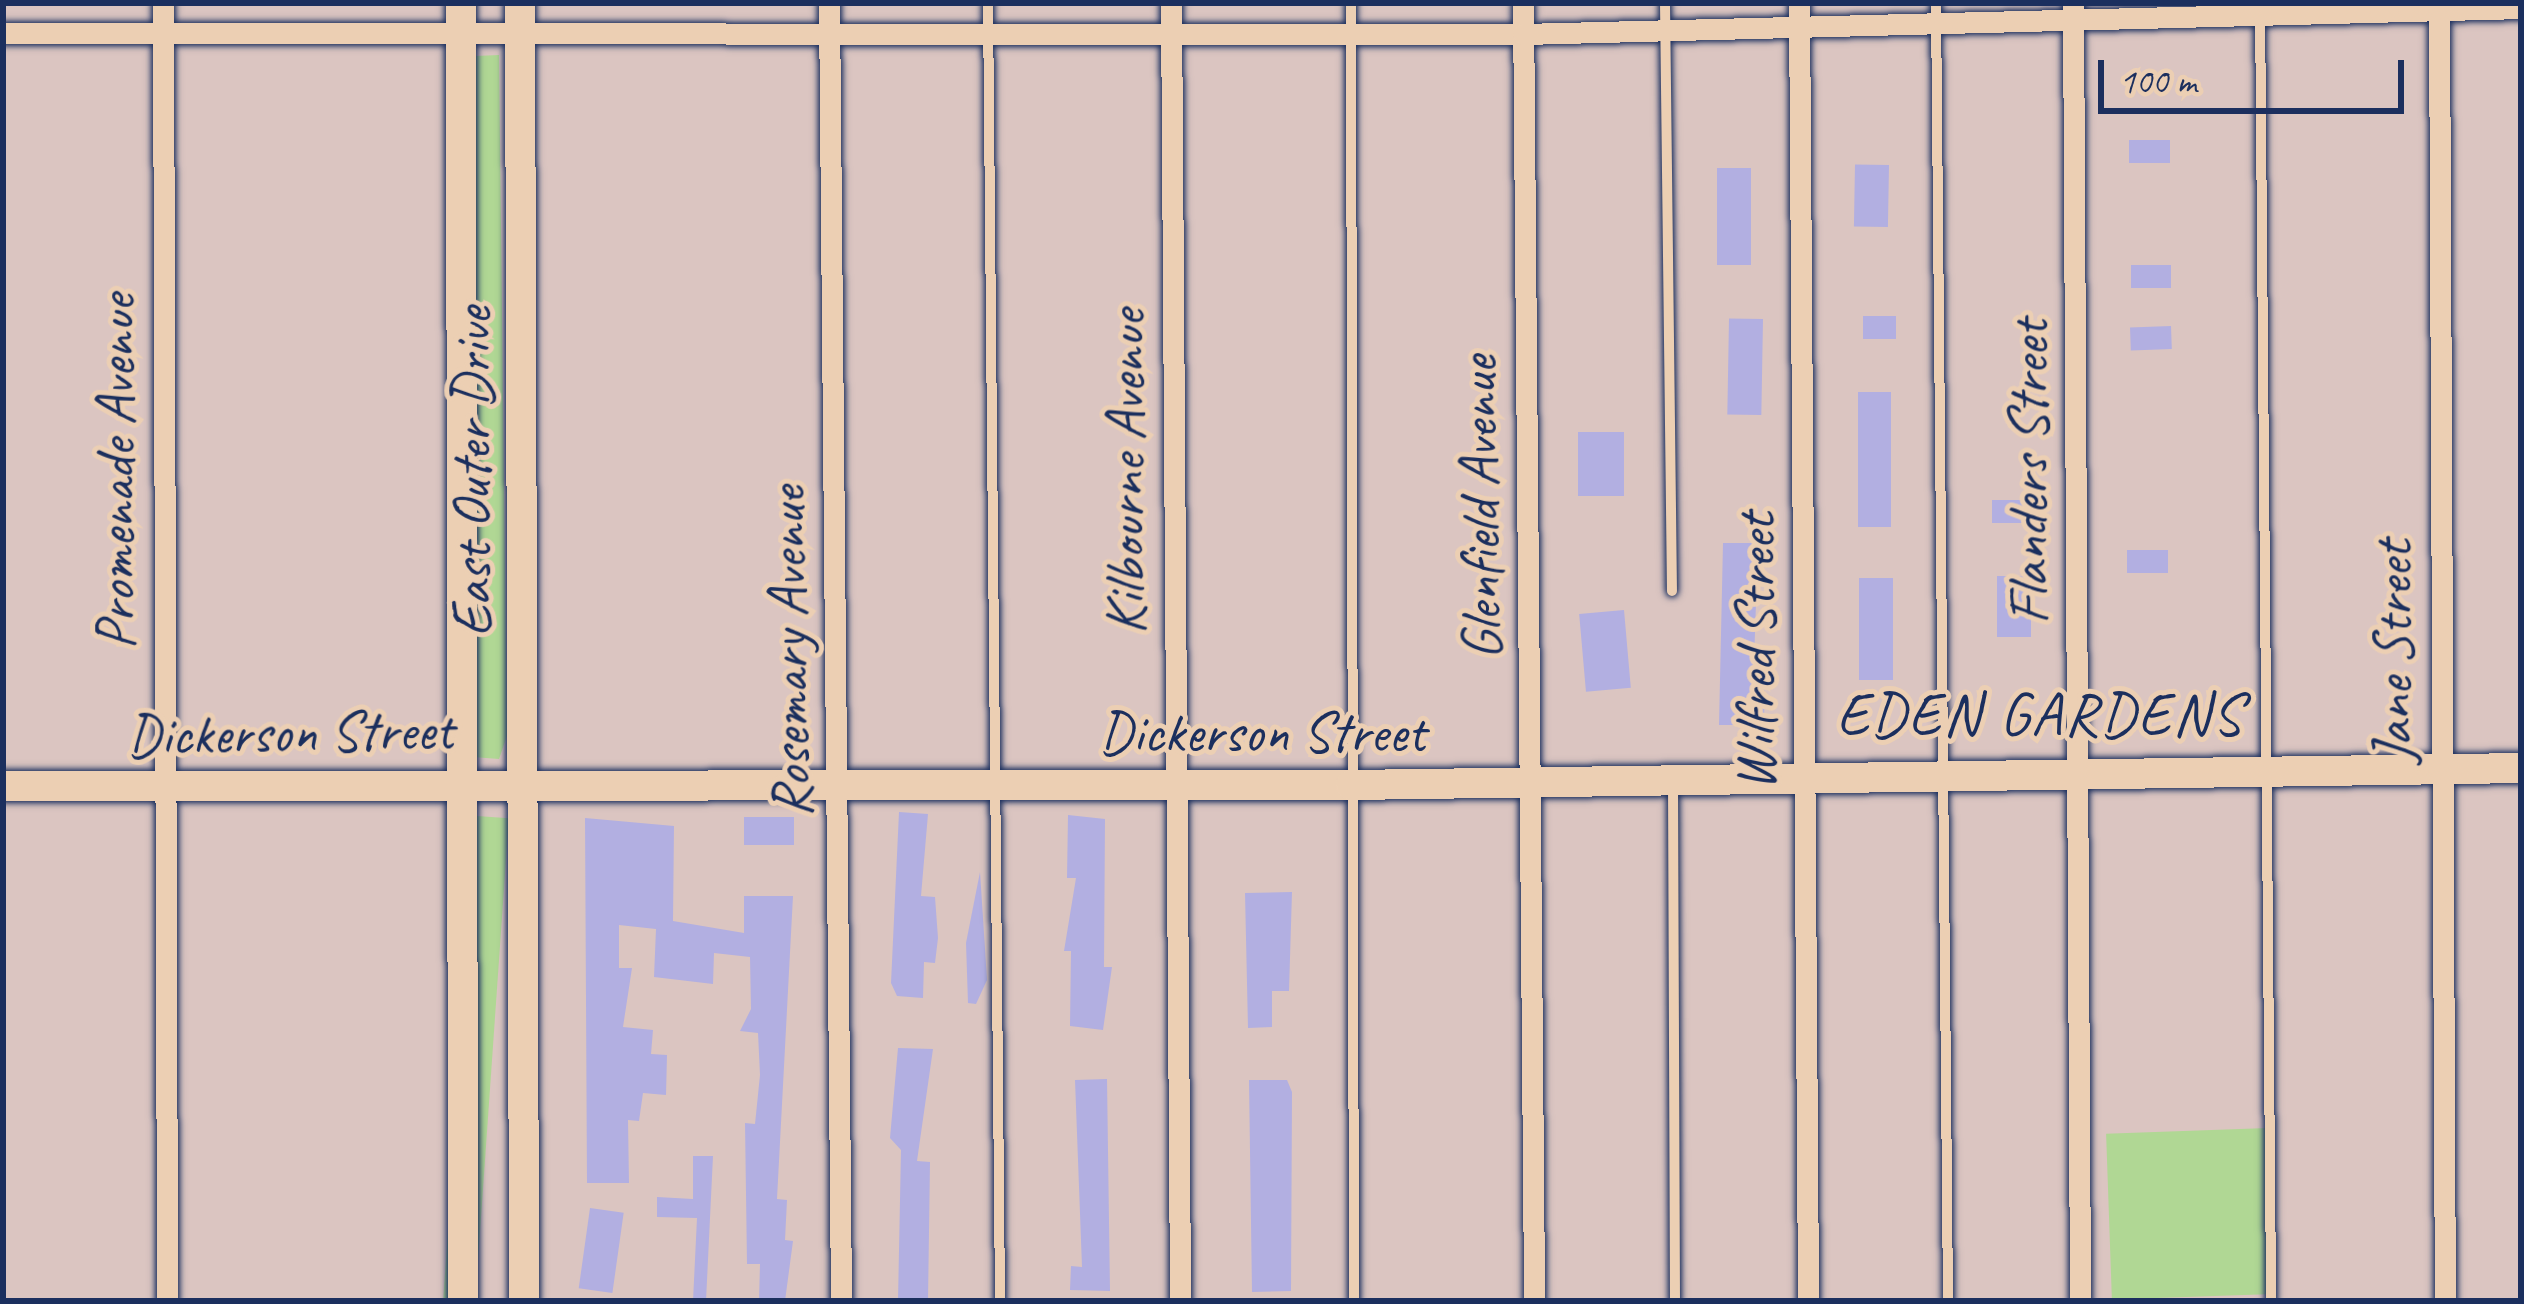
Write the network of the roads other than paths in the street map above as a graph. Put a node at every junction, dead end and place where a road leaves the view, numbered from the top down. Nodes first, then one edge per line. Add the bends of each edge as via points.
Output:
1 (163, 3) edge
2 (460, 3) edge
3 (520, 3) edge
4 (829, 3) edge
5 (988, 3) edge
6 (1171, 3) edge
7 (1351, 3) edge
8 (1523, 3) edge
9 (1665, 3) edge
10 (2439, 7) edge
11 (2521, 8) edge
12 (2260, 9) edge
13 (1936, 11) edge
14 (2073, 11) edge
15 (1799, 14) edge
16 (1665, 30) junction
17 (3, 32) edge
18 (163, 34) junction
19 (1351, 34) junction
20 (1523, 34) junction
21 (828, 35) junction
22 (988, 35) junction
23 (1171, 35) junction
24 (520, 36) junction
25 (460, 37) junction
26 (1672, 591) dead end
27 (2521, 768) edge
28 (2441, 770) junction
29 (2261, 772) junction
30 (2079, 775) junction
31 (1943, 777) junction
32 (1805, 779) junction
33 (525, 781) junction
34 (1673, 781) junction
35 (460, 782) junction
36 (1174, 783) junction
37 (1531, 783) junction
38 (996, 784) junction
39 (165, 785) junction
40 (840, 785) junction
41 (1351, 785) junction
42 (3, 786) edge
43 (167, 1301) edge
44 (463, 1301) edge
45 (524, 1301) edge
46 (841, 1301) edge
47 (1000, 1301) edge
48 (1180, 1301) edge
49 (1354, 1301) edge
50 (1534, 1301) edge
51 (1675, 1301) edge
52 (1808, 1301) edge
53 (1948, 1301) edge
54 (2080, 1301) edge
55 (2271, 1301) edge
56 (2445, 1301) edge

1 - 18 street, Promenade Avenue
2 - 25 street, East Outer Drive
3 - 24 street, East Outer Drive
4 - 21 street, Rosemary Avenue
5 - 22 lane
6 - 23 street, Kilbourne Avenue
7 - 19 lane
8 - 20 street, Glenfield Avenue
9 - 16 lane
10 - 11 street
10 - 12 street
10 - 28 street, Jane Street
12 - 14 street
12 - 29 lane
13 - 14 street
13 - 15 street
13 - 31 lane
14 - 30 street, Flanders Street
15 - 16 street
15 - 32 street, Wilfred Street
16 - 20 street
16 - 26 lane
17 - 18 street
18 - 25 street
18 - 39 street, Promenade Avenue
19 - 20 street
19 - 23 street
19 - 41 lane
20 - 37 street, Glenfield Avenue
21 - 22 street
21 - 24 street
21 - 40 street, Rosemary Avenue
22 - 23 street
22 - 38 lane
23 - 36 street, Kilbourne Avenue
24 - 25 street
24 - 33 street, East Outer Drive
25 - 35 street, East Outer Drive
27 - 28 street, Dickerson Street
28 - 29 street, Dickerson Street
28 - 56 street, Jane Street
29 - 30 street, Dickerson Street
29 - 55 lane
30 - 31 street, Dickerson Street
30 - 54 street, Flanders Street
31 - 32 street, Dickerson Street
31 - 53 lane
32 - 34 street, Dickerson Street
32 - 52 street, Wilfred Street
33 - 35 street, Dickerson Street
33 - 40 street, Dickerson Street
33 - 45 street, East Outer Drive
34 - 37 street, Dickerson Street
34 - 51 lane
35 - 39 street, Dickerson Street
35 - 44 street, East Outer Drive
36 - 38 street, Dickerson Street
36 - 41 street, Dickerson Street
36 - 48 street, Kilbourne Avenue
37 - 41 street, Dickerson Street
37 - 50 street, Glenfield Avenue
38 - 40 street, Dickerson Street
38 - 47 lane
39 - 42 street, Dickerson Street
39 - 43 street, Promenade Avenue
40 - 46 street, Rosemary Avenue
41 - 49 lane

